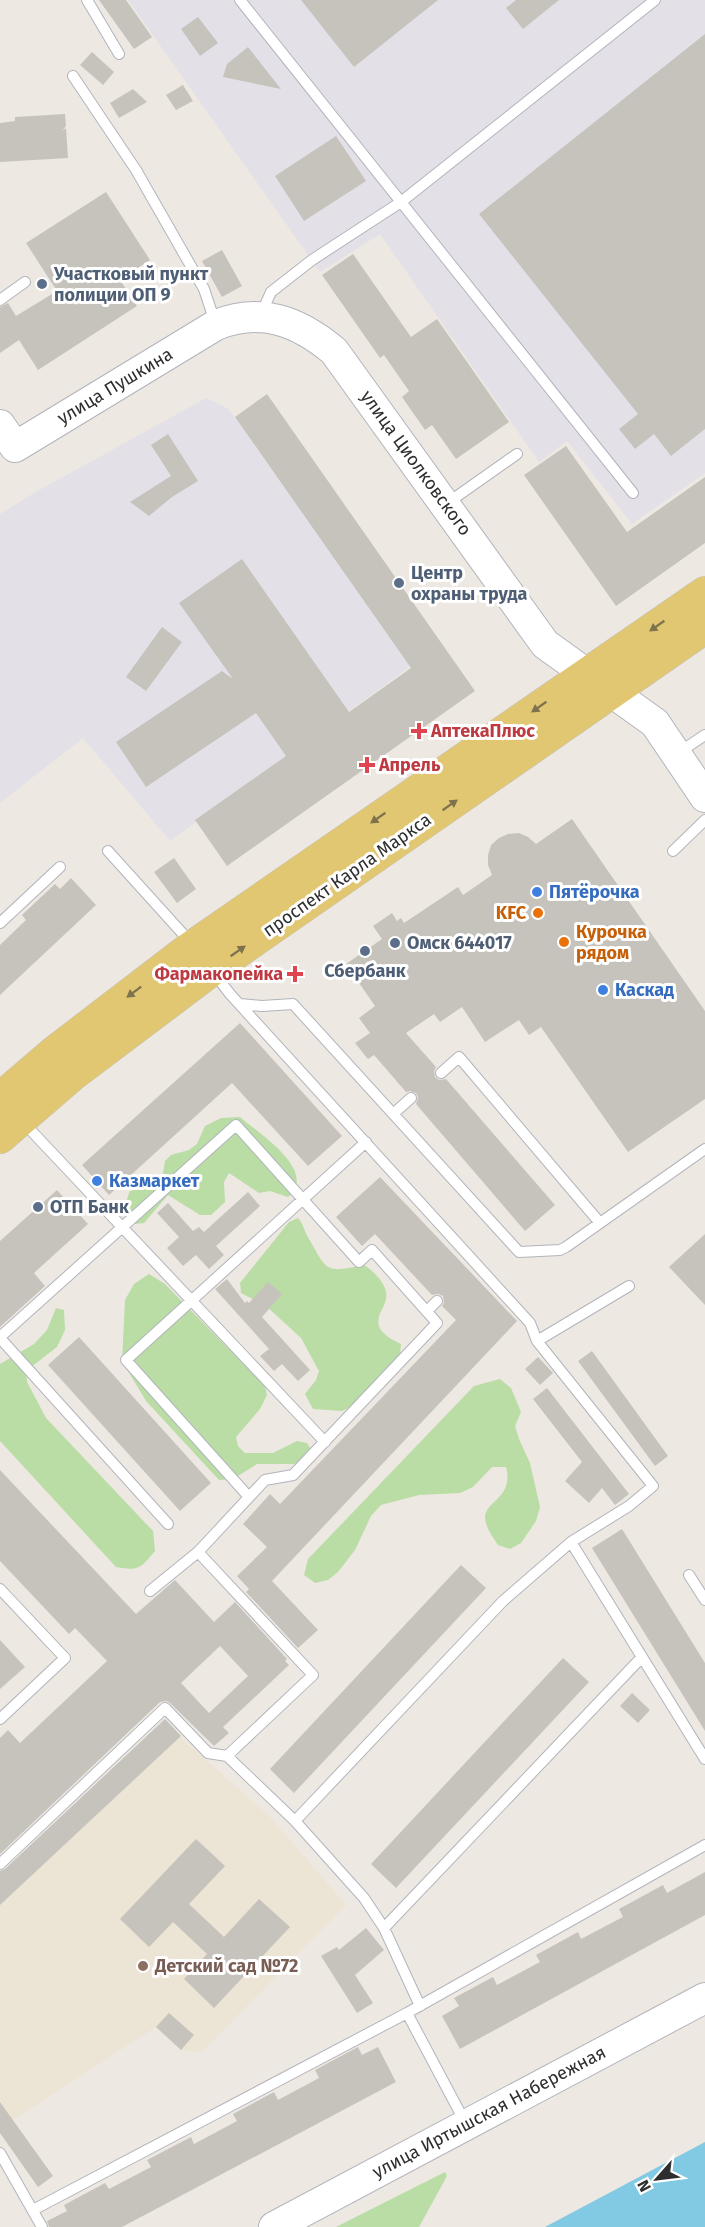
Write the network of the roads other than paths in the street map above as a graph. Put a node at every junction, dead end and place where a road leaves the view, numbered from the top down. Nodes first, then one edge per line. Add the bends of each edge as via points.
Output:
1 (87, 0) edge
2 (240, 0) edge
3 (655, 0) edge
4 (119, 54) dead end
5 (73, 76) dead end
6 (401, 202) junction
7 (25, 282) dead end
8 (0, 300) edge
9 (259, 317) junction
10 (216, 325) junction
11 (7, 436) edge
12 (517, 454) dead end
13 (633, 494) dead end
14 (446, 504) junction
15 (705, 593) edge
16 (705, 627) edge
17 (600, 683) junction
18 (705, 735) edge
19 (676, 754) junction
20 (705, 797) edge
21 (705, 820) edge
22 (108, 851) dead end
23 (673, 851) dead end
24 (60, 867) dead end
25 (0, 923) edge
26 (202, 958) junction
27 (240, 1004) junction
28 (441, 1073) dead end
29 (411, 1098) dead end
30 (6, 1113) edge
31 (393, 1114) junction
32 (366, 1142) junction
33 (705, 1149) edge
34 (303, 1200) junction
35 (600, 1223) junction
36 (123, 1227) junction
37 (629, 1287) dead end
38 (192, 1300) junction
39 (437, 1300) dead end
40 (427, 1311) junction
41 (0, 1338) edge
42 (537, 1341) junction
43 (325, 1442) junction
44 (249, 1497) junction
45 (168, 1524) dead end
46 (571, 1542) junction
47 (198, 1552) junction
48 (689, 1575) dead end
49 (0, 1588) edge
50 (150, 1592) dead end
51 (705, 1600) edge
52 (642, 1657) junction
53 (0, 1719) edge
54 (227, 1756) junction
55 (705, 1759) edge
56 (295, 1821) junction
57 (705, 1845) edge
58 (0, 1864) edge
59 (384, 1928) junction
60 (705, 1998) edge
61 (420, 2006) junction
62 (407, 2013) junction
63 (466, 2124) junction
64 (0, 2153) edge
65 (4, 2167) edge
66 (33, 2210) junction
67 (42, 2227) edge
68 (273, 2227) edge

1 - 4 lane
2 - 6 lane
3 - 6 lane
5 - 10 lane via 136,170 204,289
6 - 9 lane via 271,292
6 - 13 lane
7 - 8 lane
9 - 10 main road, улица Циолковского
9 - 14 main road, улица Циолковского via 287,322 313,333 334,351
10 - 11 main road, улица Пушкина
12 - 14 lane
14 - 17 main road, улица Циолковского via 545,644
15 -> 17 main road, проспект Карла Маркса
16 - 17 main road, проспект Карла Маркса
17 - 19 main road, улица Циолковского via 655,723
17 - 26 main road, проспект Карла Маркса
18 - 19 lane
19 - 20 main road, улица Циолковского
21 - 23 lane
22 - 26 lane
24 - 25 lane
26 - 27 lane
26 - 30 main road, проспект Карла Маркса via 64,1063
27 - 31 lane via 293,1004
27 - 32 lane
28 - 35 lane via 459,1057
29 - 31 lane
30 - 36 lane
31 - 35 lane via 519,1252 560,1250
32 - 34 lane
32 - 42 lane via 472,1267 530,1323
33 - 35 lane
34 - 36 lane via 236,1125
34 - 38 lane
34 - 40 lane via 359,1262 372,1250
36 - 38 lane
36 - 41 lane
37 - 42 lane
38 - 43 lane
38 - 44 lane via 126,1360
39 - 40 lane
40 - 43 lane via 437,1323
41 - 45 lane
42 - 46 lane via 653,1486
43 - 44 lane via 293,1475 265,1480
44 - 47 lane
46 - 52 lane
46 - 56 lane via 503,1600
47 - 50 lane
47 - 54 lane via 313,1675
48 - 51 lane
49 - 53 lane via 65,1658
52 - 55 lane
52 - 59 lane
54 - 56 lane
54 - 58 lane via 208,1753 165,1708
56 - 59 lane via 364,1898
57 - 61 lane
59 - 61 lane
60 - 63 main road, улица Иртышская Набережная
61 - 62 lane
62 - 63 lane
62 - 66 lane
63 - 68 main road, улица Иртышская Набережная
64 - 65 lane
65 - 66 lane
66 - 67 lane

